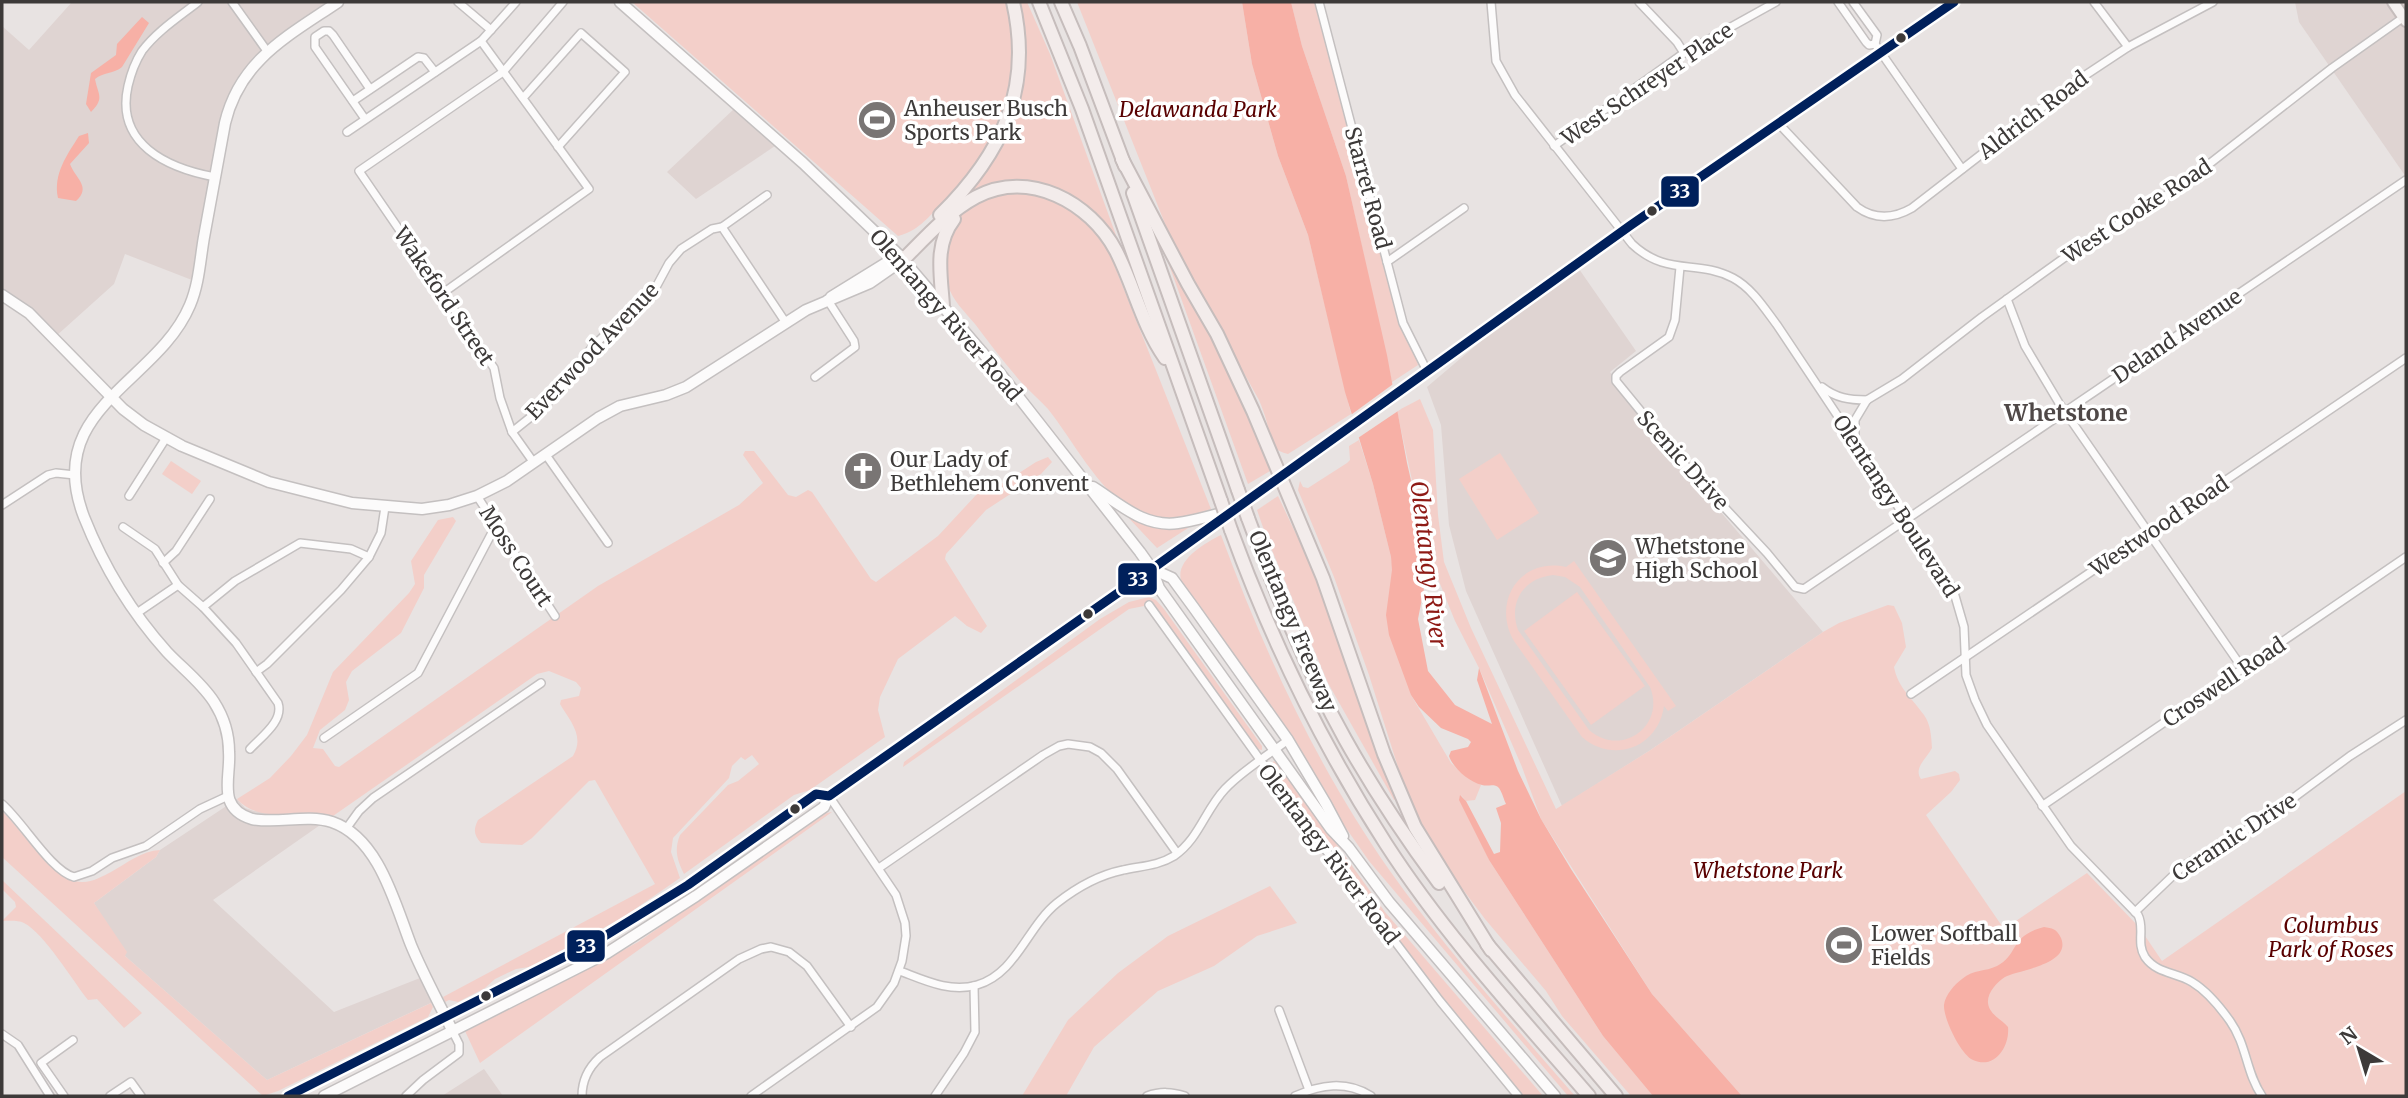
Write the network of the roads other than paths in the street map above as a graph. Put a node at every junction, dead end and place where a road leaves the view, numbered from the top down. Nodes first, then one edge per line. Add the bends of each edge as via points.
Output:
1 (198, 2) edge
2 (232, 2) edge
3 (338, 2) edge
4 (458, 2) edge
5 (516, 2) edge
6 (563, 2) edge
7 (620, 2) edge
8 (1013, 2) edge
9 (1039, 2) edge
10 (1061, 2) edge
11 (1319, 2) edge
12 (1492, 2) edge
13 (1639, 2) edge
14 (1776, 2) edge
15 (1838, 2) edge
16 (1853, 2) edge
17 (1954, 2) edge
18 (2094, 2) edge
19 (2213, 2) edge
20 (2393, 2) edge
21 (2405, 19) edge
22 (491, 30) junction
23 (481, 41) junction
24 (2128, 47) junction
25 (1878, 48) junction
26 (267, 51) junction
27 (1684, 53) junction
28 (435, 72) junction
29 (503, 72) junction
30 (370, 89) junction
31 (523, 99) junction
32 (353, 101) junction
33 (365, 119) junction
34 (1778, 123) junction
35 (347, 132) dead end
36 (1554, 146) junction
37 (558, 147) junction
38 (1122, 159) junction
39 (1962, 169) junction
40 (215, 177) junction
41 (2406, 180) edge
42 (767, 195) dead end
43 (978, 196) junction
44 (1464, 208) dead end
45 (722, 227) junction
46 (1622, 231) junction
47 (901, 257) junction
48 (1388, 262) junction
49 (1680, 267) junction
50 (443, 293) junction
51 (2, 295) edge
52 (827, 299) junction
53 (2007, 299) junction
54 (943, 306) junction
55 (786, 323) junction
56 (2406, 358) edge
57 (1427, 371) junction
58 (1177, 376) junction
59 (815, 377) dead end
60 (1816, 383) junction
61 (110, 396) junction
62 (1867, 400) junction
63 (2066, 412) junction
64 (512, 432) junction
65 (166, 438) junction
66 (1856, 444) junction
67 (546, 455) junction
68 (534, 463) junction
69 (75, 475) junction
70 (1281, 476) junction
71 (1085, 482) junction
72 (129, 496) dead end
73 (477, 496) junction
74 (210, 499) dead end
75 (2, 505) edge
76 (385, 507) junction
77 (1232, 511) junction
78 (1907, 520) junction
79 (496, 525) junction
80 (123, 527) dead end
81 (2148, 533) junction
82 (608, 543) dead end
83 (369, 557) junction
84 (2406, 557) edge
85 (163, 563) junction
86 (1152, 569) junction
87 (178, 585) junction
88 (1809, 587) joint
89 (1149, 605) dead end
90 (203, 607) junction
91 (136, 613) junction
92 (555, 616) dead end
93 (1966, 657) junction
94 (2243, 669) junction
95 (256, 672) junction
96 (541, 683) dead end
97 (1911, 694) dead end
98 (2406, 720) edge
99 (324, 738) dead end
100 (1288, 740) junction
101 (250, 749) dead end
102 (1274, 750) junction
103 (1260, 760) junction
104 (228, 796) junction
105 (829, 796) junction
106 (2, 804) edge
107 (2042, 806) junction
108 (346, 829) junction
109 (1349, 848) junction
110 (1177, 853) junction
111 (879, 868) junction
112 (2135, 912) junction
113 (1491, 950) junction
114 (900, 971) junction
115 (974, 986) junction
116 (1279, 1010) dead end
117 (446, 1017) junction
118 (851, 1027) junction
119 (453, 1032) junction
120 (2, 1034) edge
121 (73, 1040) dead end
122 (1309, 1090) junction
123 (50, 1096) edge
124 (64, 1096) edge
125 (110, 1096) edge
126 (141, 1096) edge
127 (288, 1096) edge
128 (324, 1096) edge
129 (406, 1096) edge
130 (582, 1096) edge
131 (751, 1096) edge
132 (936, 1096) edge
133 (1147, 1096) edge
134 (1185, 1096) edge
135 (1295, 1096) edge
136 (1371, 1096) edge
137 (1518, 1096) edge
138 (1555, 1096) edge
139 (1589, 1096) edge
140 (1615, 1096) edge
141 (2262, 1096) edge

1 - 40 street via 142,52 129,80 125,108 136,136 159,158 188,172
2 - 26 street
3 - 26 main road
4 - 22 street
5 - 22 street
6 - 29 street
7 - 47 main road, Olentangy River Road via 803,163
8 - 47 highway via 1019,64 1011,113 1002,134 972,181
9 - 58 highway, Olentangy Freeway
10 - 38 highway, Olentangy Freeway
11 - 48 street, Starret Road
12 - 36 street, Olentangy Boulevard via 1496,61 1504,79
13 - 27 street
14 - 27 street, West Schreyer Place
15 - 25 street via 1866,42
16 - 25 street via 1877,35
17 - 25 main road
18 - 24 street
19 - 24 street, Aldrich Road
20 - 21 main road
21 - 53 street, West Cooke Road via 2332,68 2180,186
22 - 23 street
23 - 28 street
23 - 29 street
24 - 39 street, Aldrich Road
25 - 34 main road
25 - 39 street
26 - 40 main road via 240,83 229,107
27 - 36 street, West Schreyer Place
28 - 30 street via 418,57
28 - 33 street
29 - 31 street
29 - 50 street, Wakeford Street via 359,172
30 - 32 street
30 - 32 street via 333,34 319,33 315,47
31 - 37 street
31 - 37 street via 581,33 625,72
32 - 33 street
33 - 35 street
34 - 39 street, Aldrich Road via 1870,216 1902,214
34 - 46 main road
36 - 46 street, Olentangy Boulevard
37 - 50 street via 589,189
38 - 70 highway via 1217,334
38 - 113 highway, Olentangy Freeway, bridge via 1248,518 1296,639 1345,739 1404,834
40 - 61 main road via 194,295 181,323 164,346
41 - 63 street, Deland Avenue
42 - 45 street, Everwood Avenue
43 - 47 highway
43 - 54 highway via 955,217 942,240
43 - 58 highway via 1006,188 1037,189 1065,199 1092,218 1115,248 1150,335
44 - 48 street
45 - 55 street
45 - 64 street, Everwood Avenue via 681,248 655,289 593,346 547,404
46 - 49 street, Olentangy Boulevard via 1648,257
46 - 57 main road
47 - 52 main road via 870,283
47 - 54 main road, Olentangy River Road
48 - 57 street, Starret Road via 1403,323
49 - 60 street, Olentangy Boulevard via 1711,270 1746,287
49 - 88 street, Scenic Drive via 1669,337 1620,372 1618,384 1795,587
50 - 64 street, Wakeford Street via 494,368
51 - 61 main road via 39,322
52 - 55 main road
52 - 59 street via 855,347
53 - 62 street, West Cooke Road
53 - 63 street via 2025,346
54 - 71 main road, Olentangy River Road
55 - 67 main road via 690,384 666,396 620,406 598,418
56 - 81 street, Westwood Road
57 - 70 main road
58 - 139 highway, Olentangy Freeway, bridge via 1273,636 1347,781 1427,902
60 - 62 street via 1848,400
60 - 66 street, Olentangy Boulevard
61 - 65 main road via 133,418
61 - 69 main road via 86,430
62 - 66 street via 1855,420
63 - 78 street, Deland Avenue
63 - 81 street
64 - 68 street, Wakeford Street
65 - 72 street
65 - 76 main road via 269,482
66 - 78 street, Olentangy Boulevard
67 - 68 main road
67 - 82 street
68 - 73 main road
69 - 75 street via 48,475
69 - 91 main road via 80,507 92,537
70 - 77 main road
70 - 113 highway via 1415,827
71 - 77 main road via 1152,522 1178,523
71 - 86 main road, Olentangy River Road
73 - 76 main road via 422,509
73 - 79 street, Moss Court
74 - 85 street
76 - 83 street via 381,534
77 - 86 main road
78 - 88 street, Deland Avenue
78 - 93 street, Olentangy Boulevard via 1953,589 1964,627
79 - 92 street, Moss Court
79 - 99 street via 418,673
80 - 85 street via 155,550
81 - 93 street, Westwood Road
81 - 94 street
83 - 90 street via 351,549 300,543 235,581
83 - 95 street
84 - 94 street, Croswell Road
85 - 87 street
86 - 100 main road, Olentangy River Road via 1175,582
86 - 102 main road, Olentangy River Road via 1159,588
86 - 105 main road
87 - 90 street
87 - 91 street
89 - 103 street, Olentangy River Road
90 - 95 street
91 - 104 main road via 221,715 230,754
93 - 97 street, Westwood Road
93 - 107 street, Olentangy Boulevard via 1966,675 1987,725
94 - 107 street, Croswell Road
95 - 101 street via 280,714
96 - 108 street via 373,798
98 - 112 street, Ceramic Drive via 2265,819 2189,861
100 - 102 street
100 - 109 main road, Olentangy River Road
102 - 103 street
102 - 109 main road, Olentangy River Road
103 - 110 street via 1225,789 1193,839
103 - 137 street, Olentangy River Road via 1403,953
104 - 106 street via 146,846 74,877 62,872
104 - 108 main road via 238,812 252,819 320,820
105 - 111 street
105 - 117 main road via 816,794 600,939
105 - 119 main road via 824,807 651,926
107 - 112 street, Olentangy Boulevard via 2076,852
108 - 117 main road via 362,845 394,895 411,945
109 - 138 main road, Olentangy River Road via 1389,902
110 - 111 street via 1109,760 1078,744 1059,746 1042,755
110 - 115 street via 1156,864 1120,870 1072,892 1040,919 1006,968
111 - 114 street via 896,895 905,923
112 - 141 street via 2141,920 2139,940 2145,957 2157,969 2194,983 2231,1022
113 - 140 highway, Olentangy Freeway
114 - 115 street via 944,986
114 - 118 street via 886,996
115 - 132 street via 975,1032
116 - 122 street
117 - 119 main road
117 - 127 main road
118 - 130 street via 807,966 789,952 761,949 739,959 592,1064
118 - 131 street
119 - 128 main road
119 - 129 street via 459,1053
120 - 123 street via 18,1045
121 - 124 street via 41,1062
122 - 135 street
122 - 136 street via 1343,1086
125 - 126 street via 131,1082
133 - 134 street via 1172,1092

